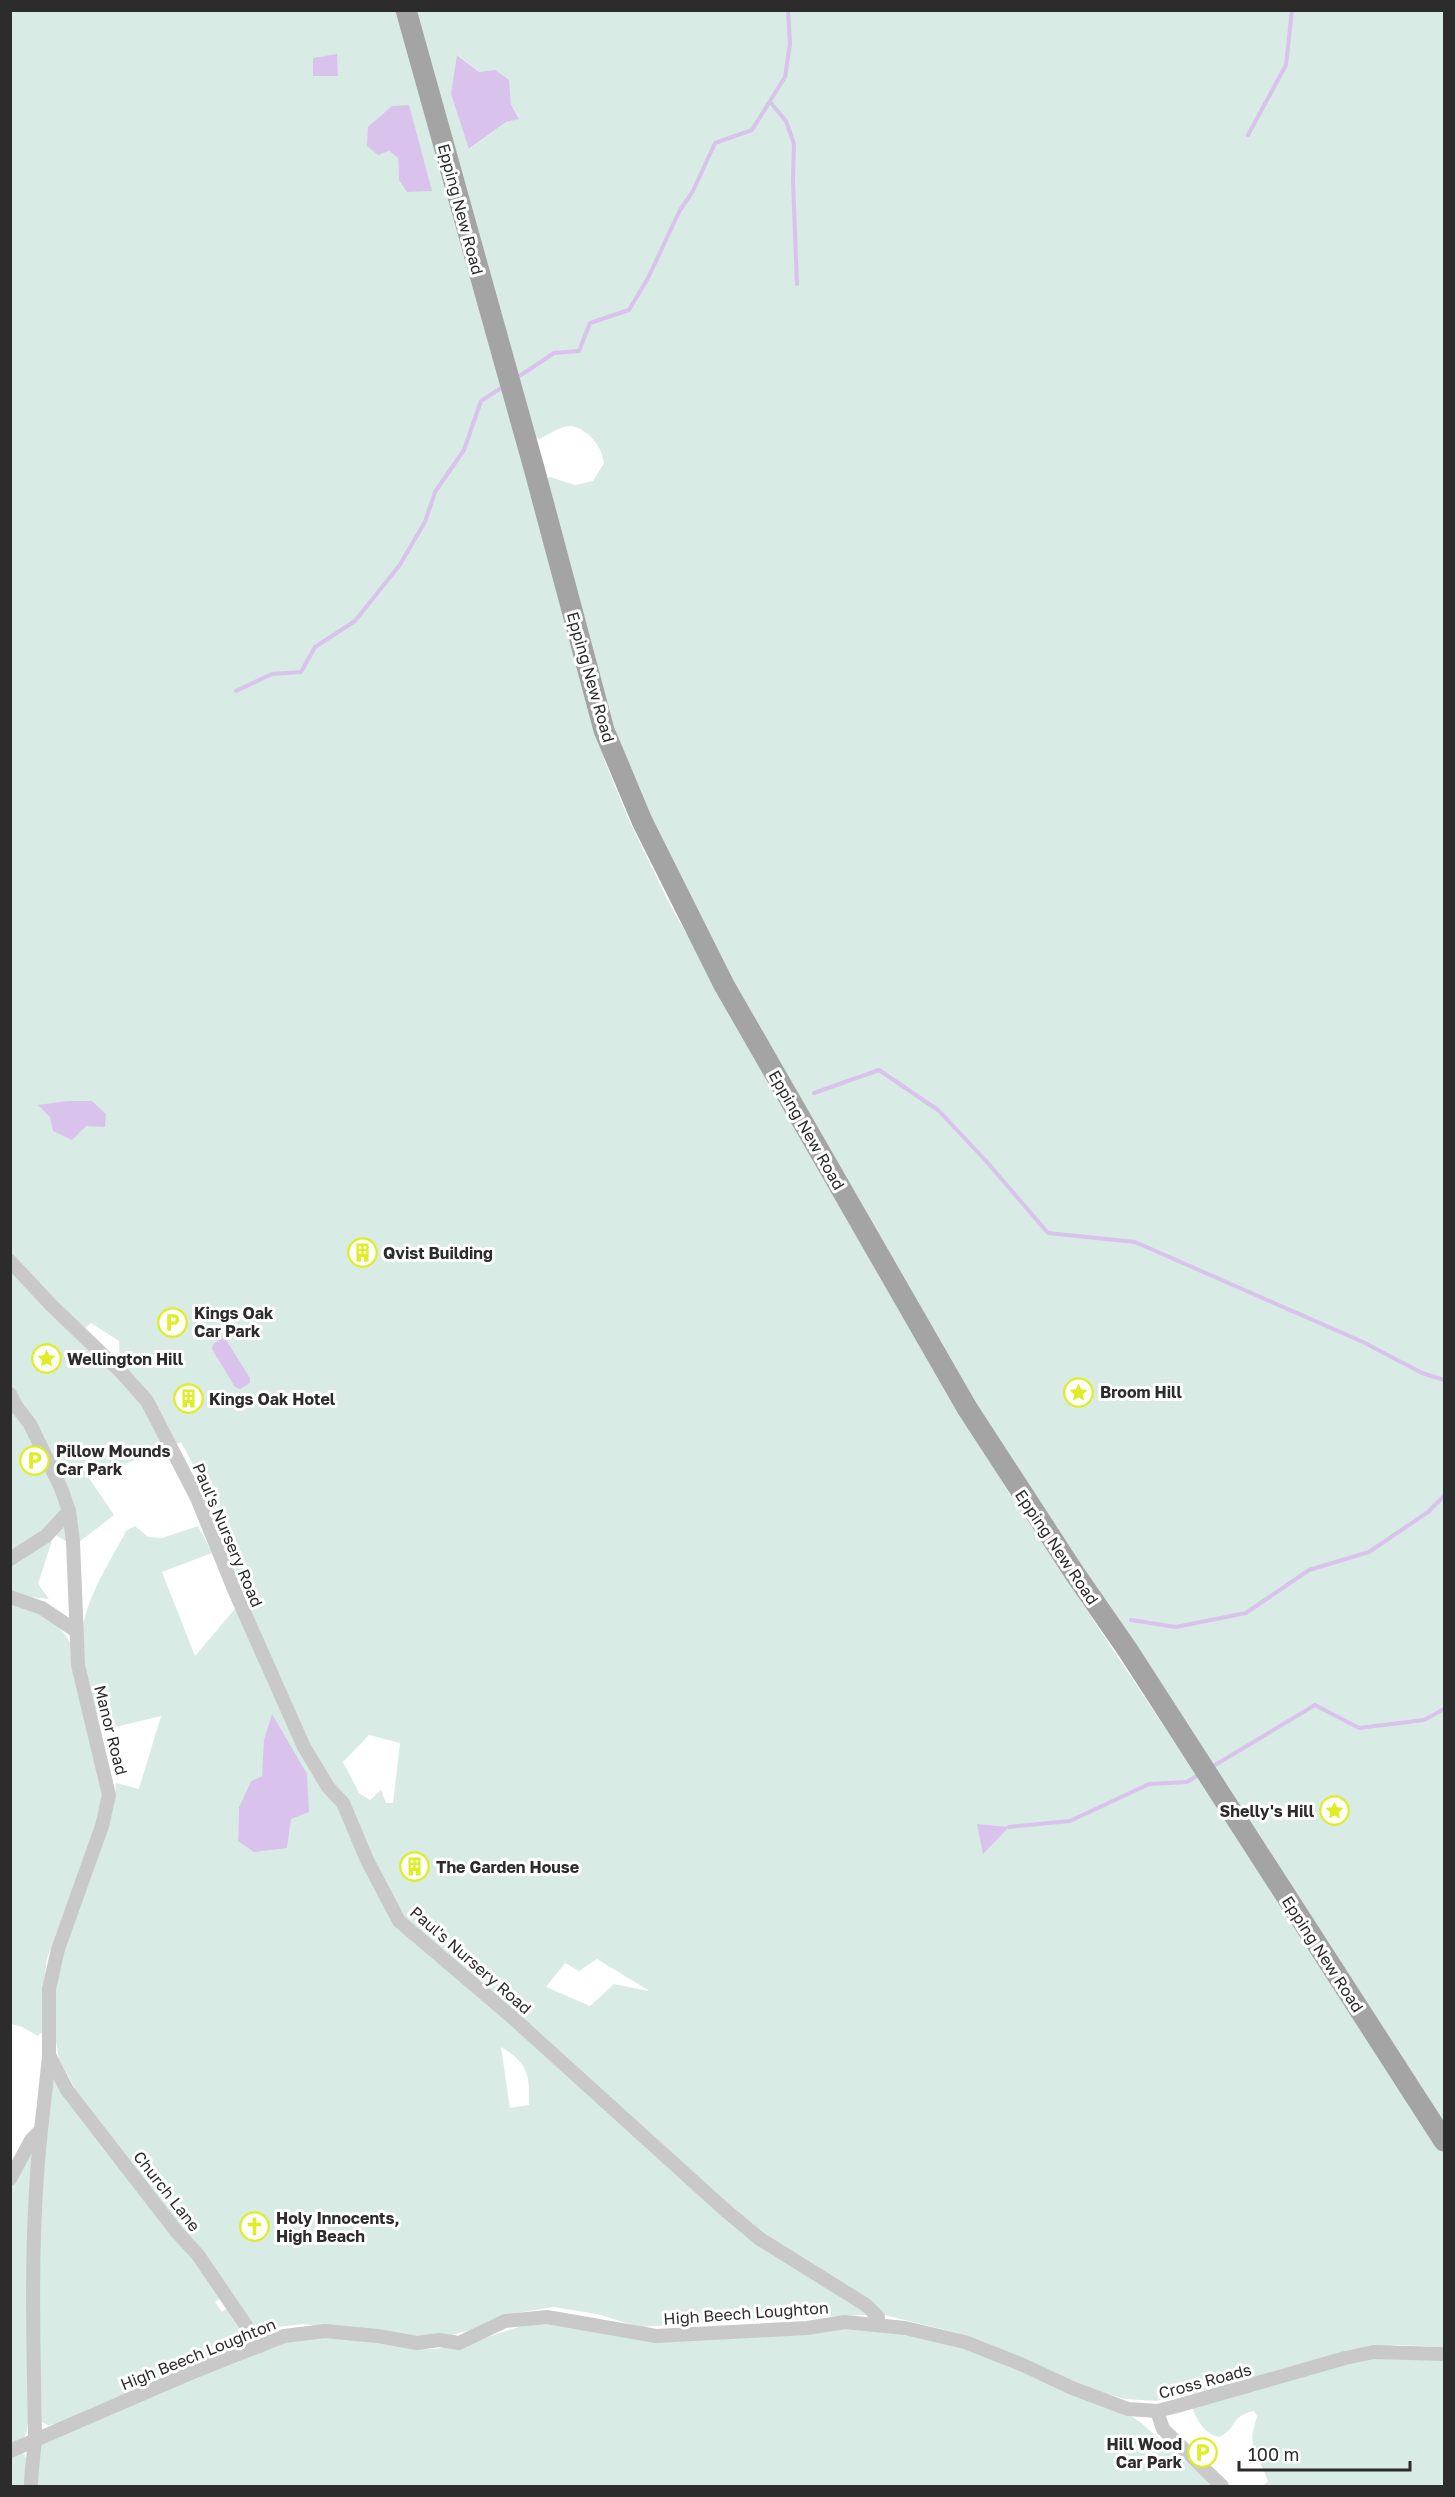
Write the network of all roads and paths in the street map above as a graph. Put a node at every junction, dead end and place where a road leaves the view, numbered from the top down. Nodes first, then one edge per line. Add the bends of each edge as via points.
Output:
1 (406, 10) edge
2 (10, 1261) edge
3 (10, 1394) edge
4 (69, 1511) junction
5 (10, 1559) edge
6 (10, 1597) edge
7 (76, 1631) junction
8 (49, 2057) junction
9 (41, 2130) junction
10 (1444, 2141) edge
11 (10, 2179) edge
12 (877, 2324) junction
13 (260, 2346) junction
14 (1444, 2354) edge
15 (1157, 2411) junction
16 (34, 2441) junction
17 (10, 2451) edge
18 (31, 2487) edge
19 (1222, 2487) edge

1 - 10 main road, Epping New Road via 604,730 642,821 724,985 968,1408
2 - 12 street, Paul's Nursery Road via 147,1401 197,1498 303,1747 343,1803 399,1922 513,2018 751,2231 866,2305 878,2317
3 - 4 street, Manor Road via 30,1424
4 - 5 street via 46,1536
4 - 7 street, Manor Road
6 - 7 street via 42,1608
7 - 8 street, Manor Road via 78,1665 109,1795 102,1826 58,1949 49,1989
8 - 9 street, Manor Road
8 - 13 street, Church Lane via 67,2090 198,2255
9 - 11 street, Manor Road via 31,2140
9 - 16 street via 32,2274
12 - 13 street, High Beech Loughton via 845,2322 807,2328 656,2336 547,2317 505,2321 459,2343 417,2343 325,2331 284,2336
12 - 15 street, Cross Roads via 965,2342 1128,2409
13 - 16 street, High Beech Loughton
14 - 15 street, Cross Roads via 1374,2352
15 - 19 street via 1163,2429
16 - 17 street, High Beech Loughton
16 - 18 street

